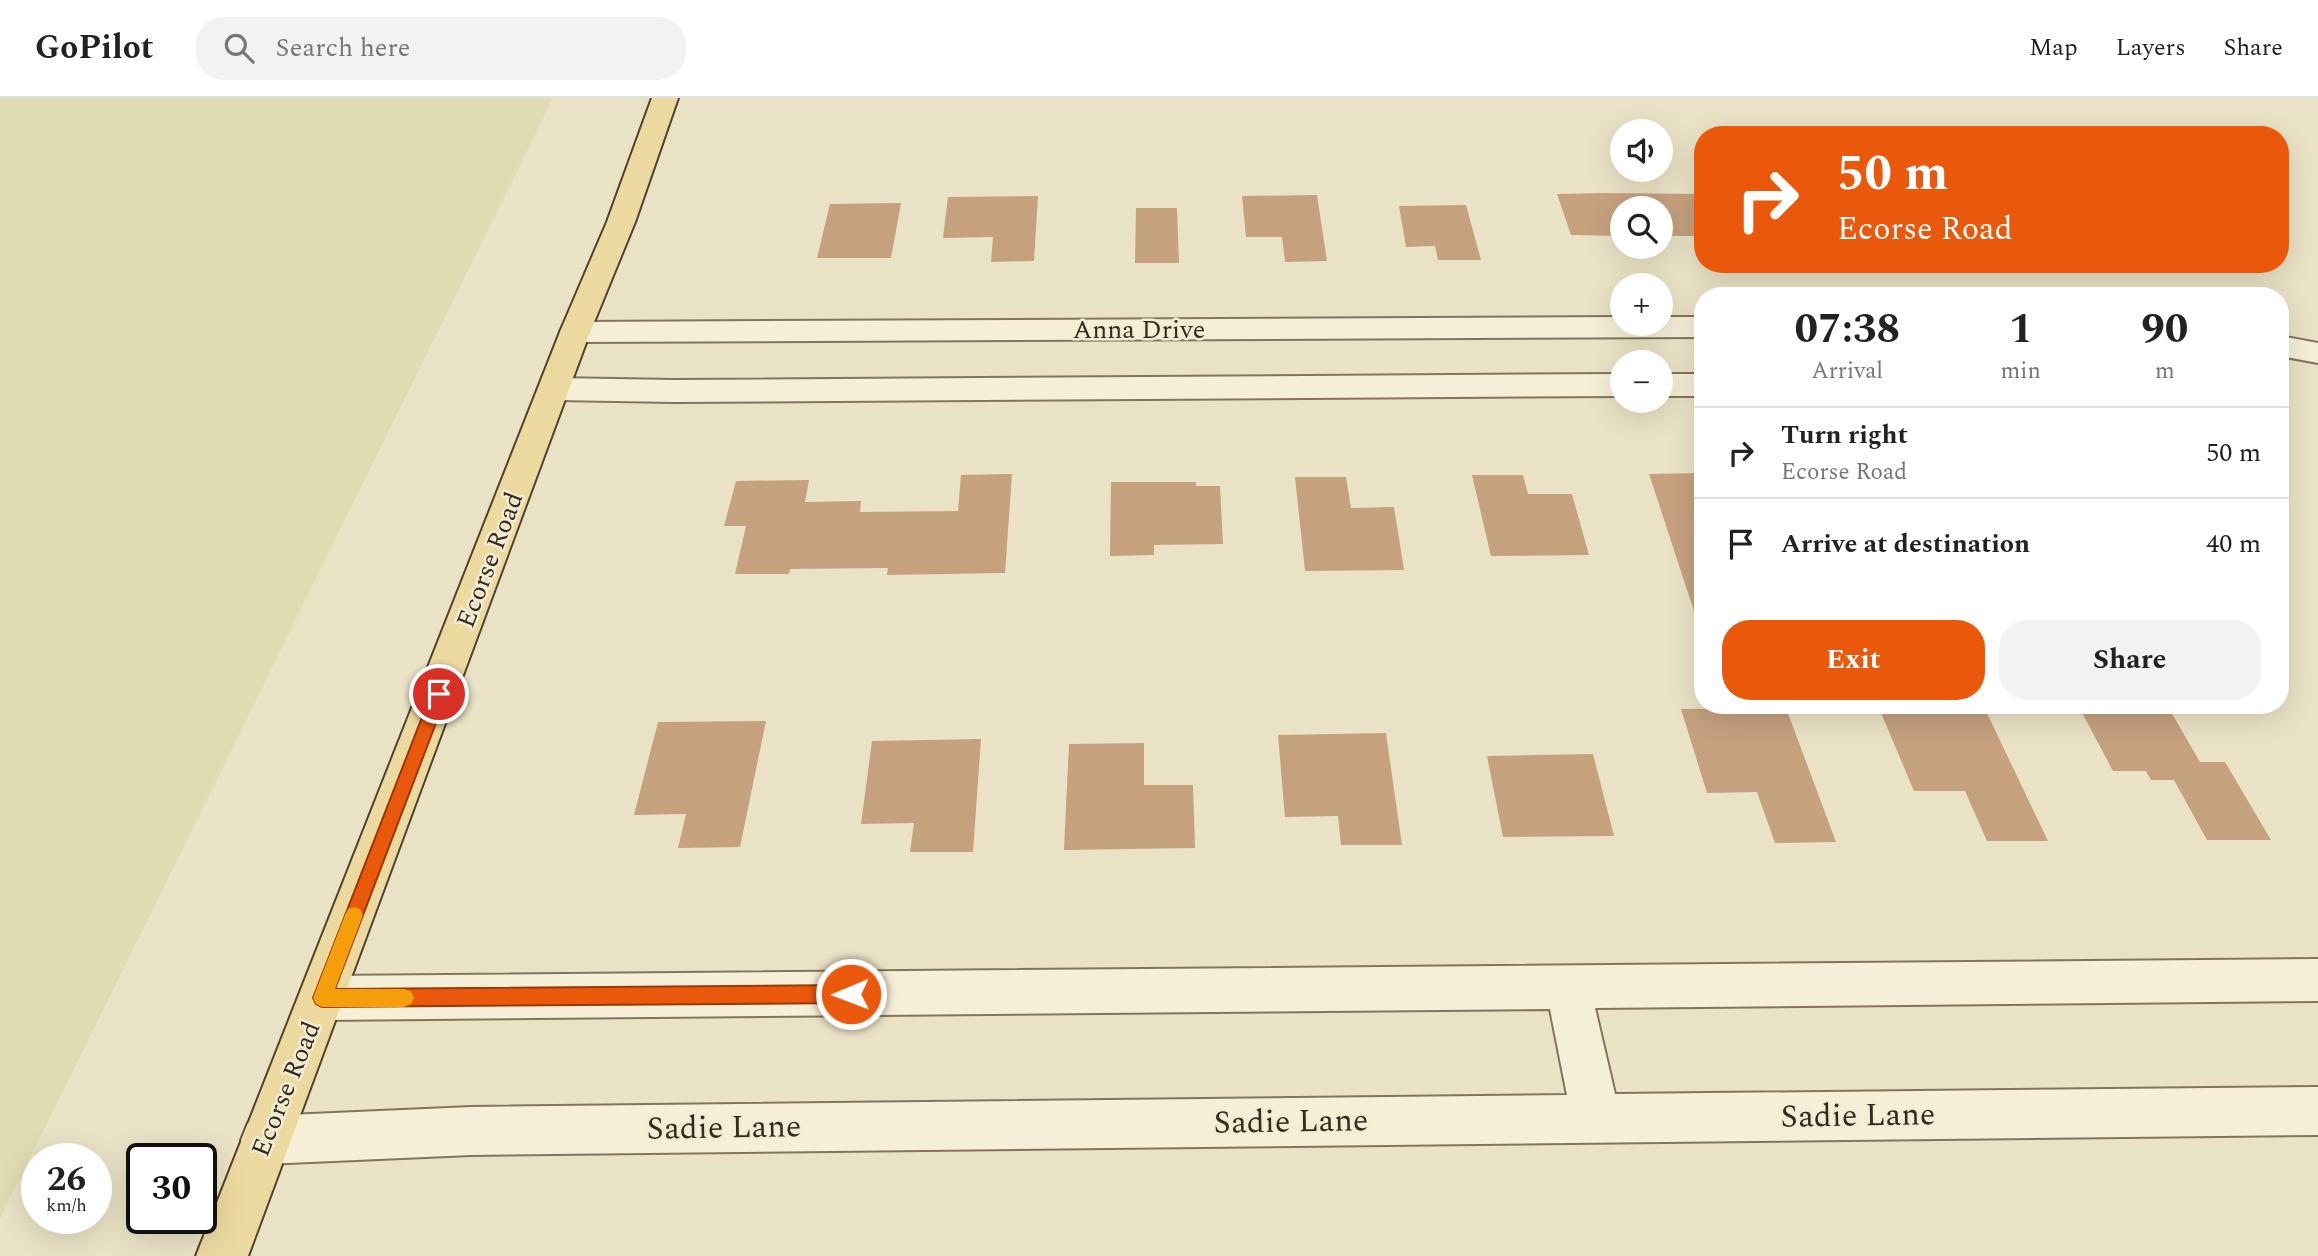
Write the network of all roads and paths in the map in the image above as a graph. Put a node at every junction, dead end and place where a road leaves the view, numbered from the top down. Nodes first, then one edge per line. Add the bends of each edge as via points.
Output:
1 (665, 98) edge
2 (1694, 327) edge
3 (1435, 330) junction
4 (575, 332) junction
5 (2289, 349) edge
6 (2316, 358) edge
7 (2289, 362) edge
8 (1610, 385) edge
9 (1673, 385) edge
10 (1694, 385) edge
11 (1446, 387) junction
12 (555, 390) junction
13 (2318, 980) edge
14 (1568, 988) junction
15 (322, 998) junction
16 (2318, 1111) edge
17 (1596, 1118) junction
18 (265, 1140) junction
19 (222, 1256) edge

1 - 4 main road, Ecorse Road
2 - 3 street, Anna Drive
3 - 4 street, Anna Drive
3 - 11 street
4 - 12 main road, Ecorse Road
5 - 6 street
6 - 7 street
8 - 11 street
9 - 10 street
11 - 12 street
12 - 15 main road, Ecorse Road
13 - 14 street
14 - 15 street
14 - 17 street
15 - 18 main road, Ecorse Road
16 - 17 street, Sadie Lane
17 - 18 street, Sadie Lane via 471,1131
18 - 19 main road, Ecorse Road

